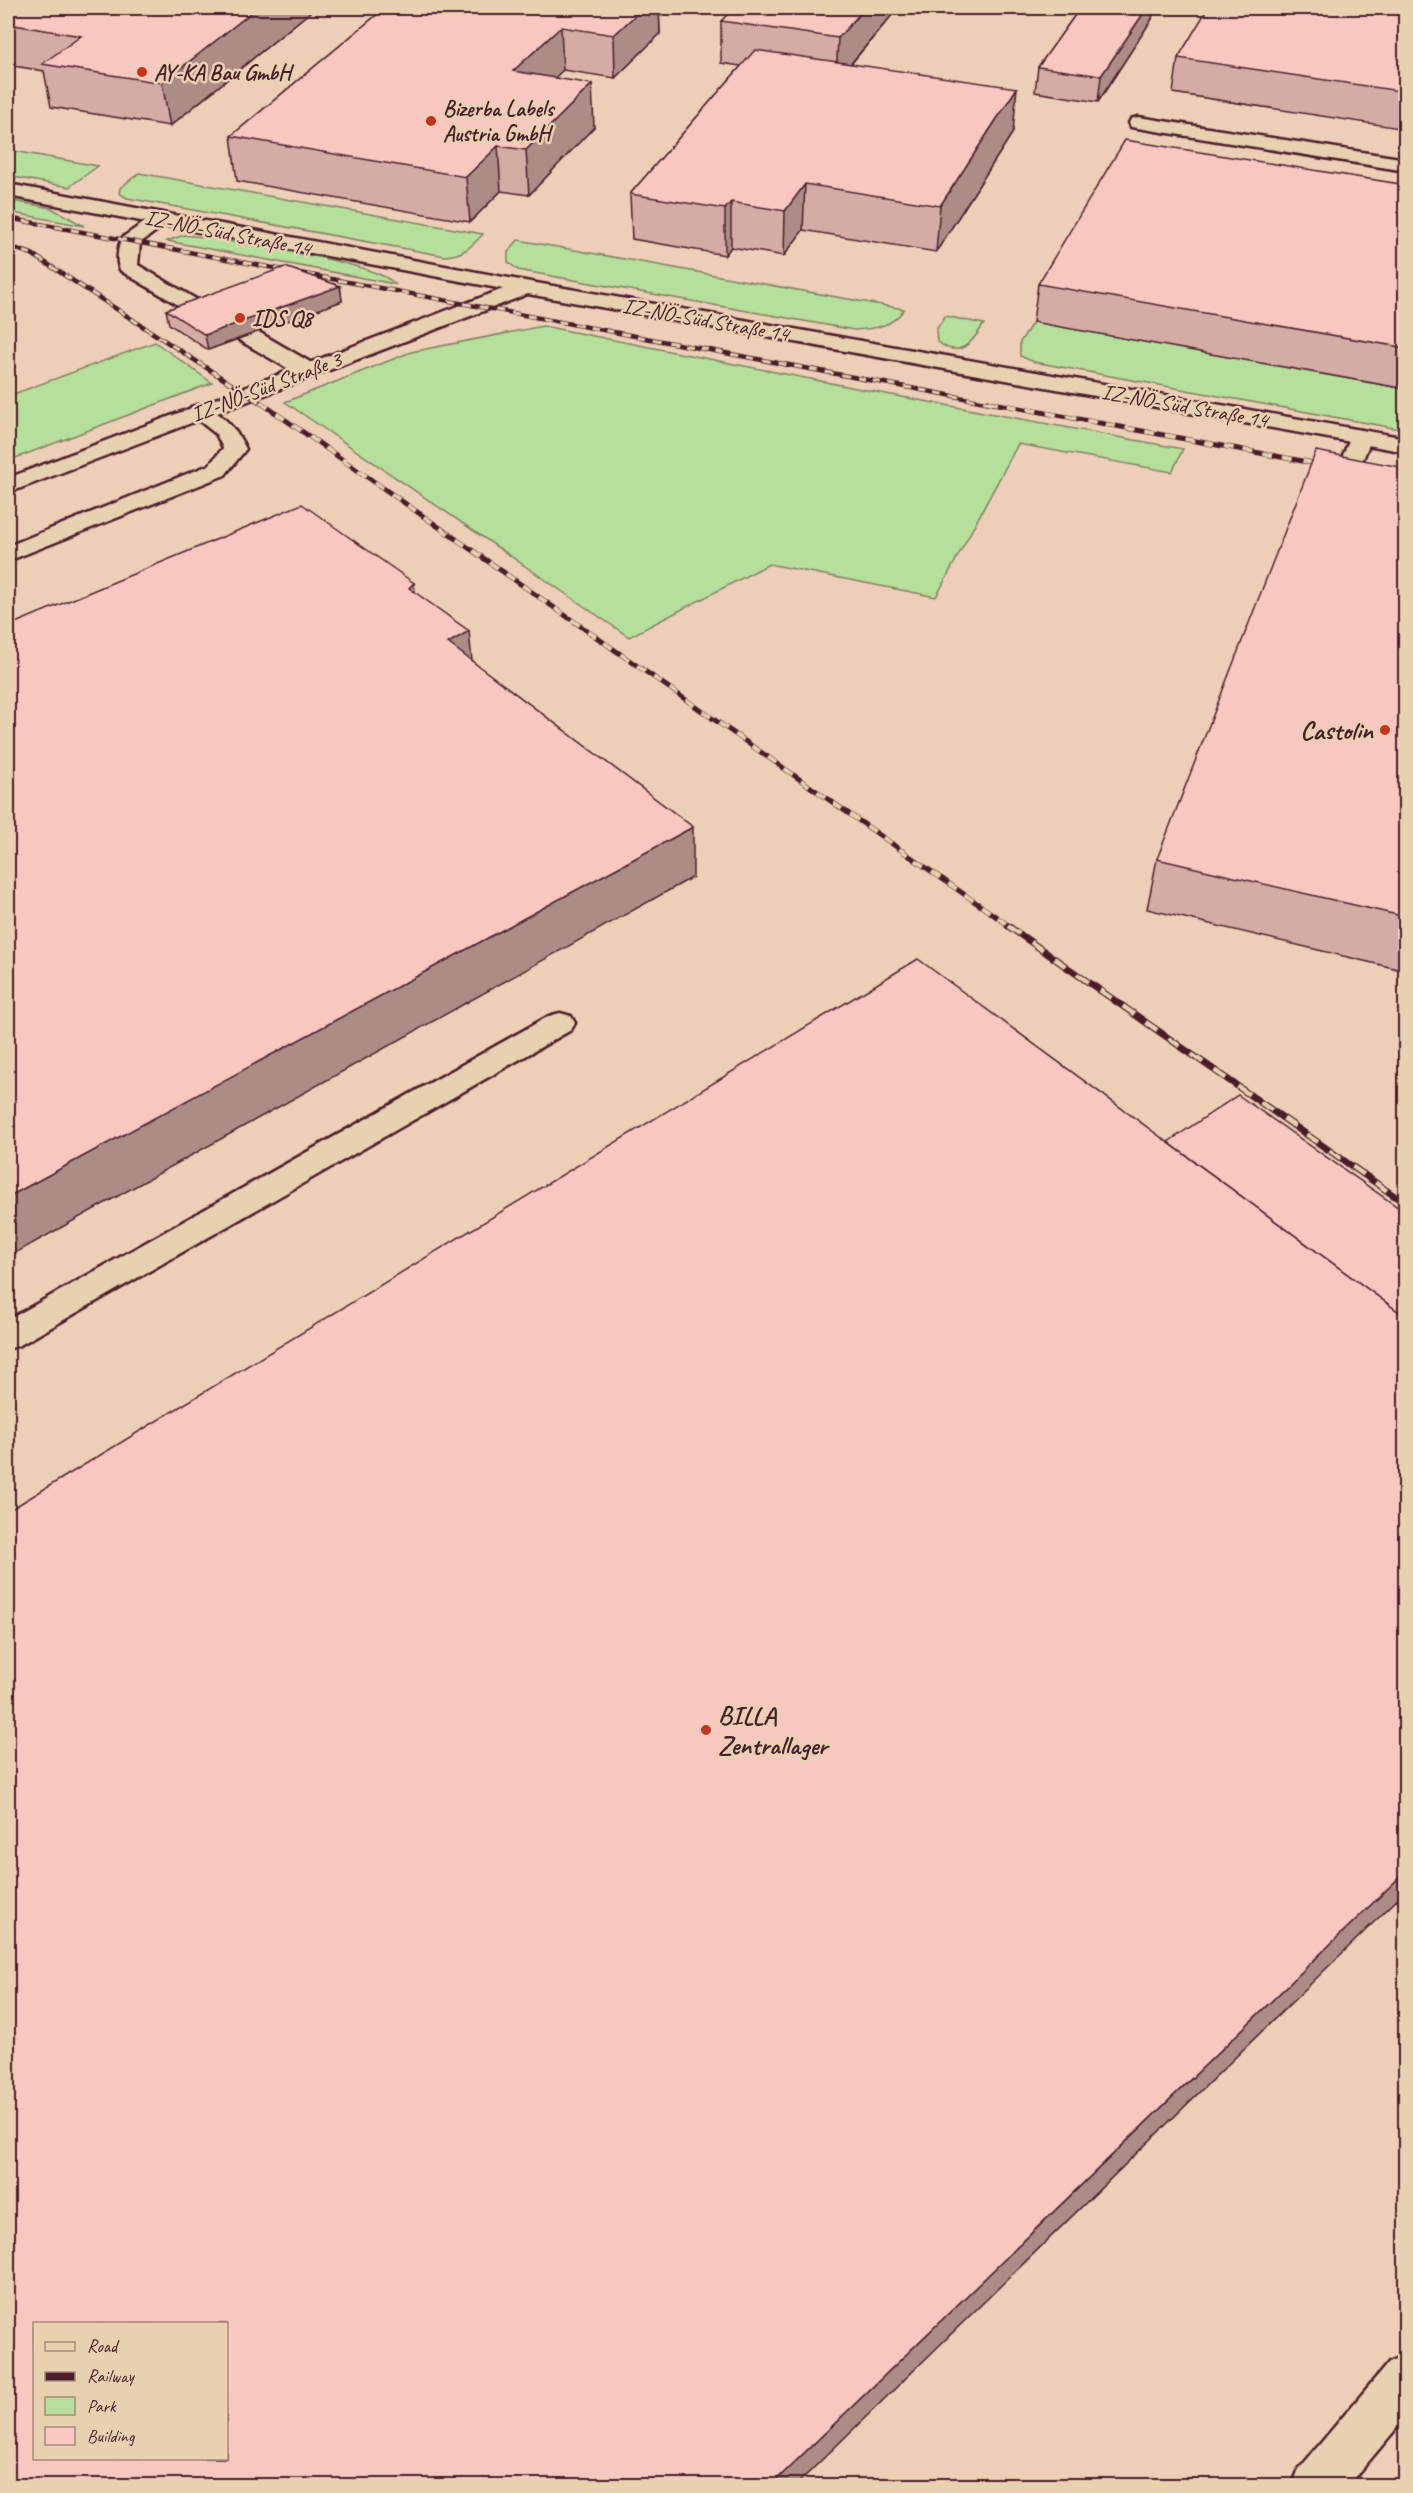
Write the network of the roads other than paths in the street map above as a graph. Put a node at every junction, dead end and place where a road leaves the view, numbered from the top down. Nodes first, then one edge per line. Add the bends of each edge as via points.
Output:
1 (1138, 123) dead end
2 (1406, 165) edge
3 (8, 190) edge
4 (162, 219) junction
5 (525, 287) junction
6 (204, 312) edge
7 (247, 335) edge
8 (307, 370) junction
9 (199, 412) junction
10 (1361, 437) junction
11 (1406, 445) edge
12 (1349, 470) edge
13 (8, 486) edge
14 (8, 554) edge
15 (560, 1023) dead end
16 (8, 1336) edge
17 (1406, 2379) edge
18 (1316, 2486) edge

1 - 2 street
3 - 4 street, IZ-NÖ-Süd Straße 14
4 - 5 street, IZ-NÖ-Süd Straße 14
4 - 6 street via 130,241 128,267
5 - 8 street, IZ-NÖ-Süd Straße 3
5 - 10 street, IZ-NÖ-Süd Straße 14
7 - 8 street
8 - 9 street, IZ-NÖ-Süd Straße 3
9 - 13 street, IZ-NÖ-Süd Straße 3
9 - 14 street via 225,430 235,449 217,470
10 - 11 street, IZ-NÖ-Süd Straße 14
10 - 12 street
15 - 16 street
17 - 18 street

